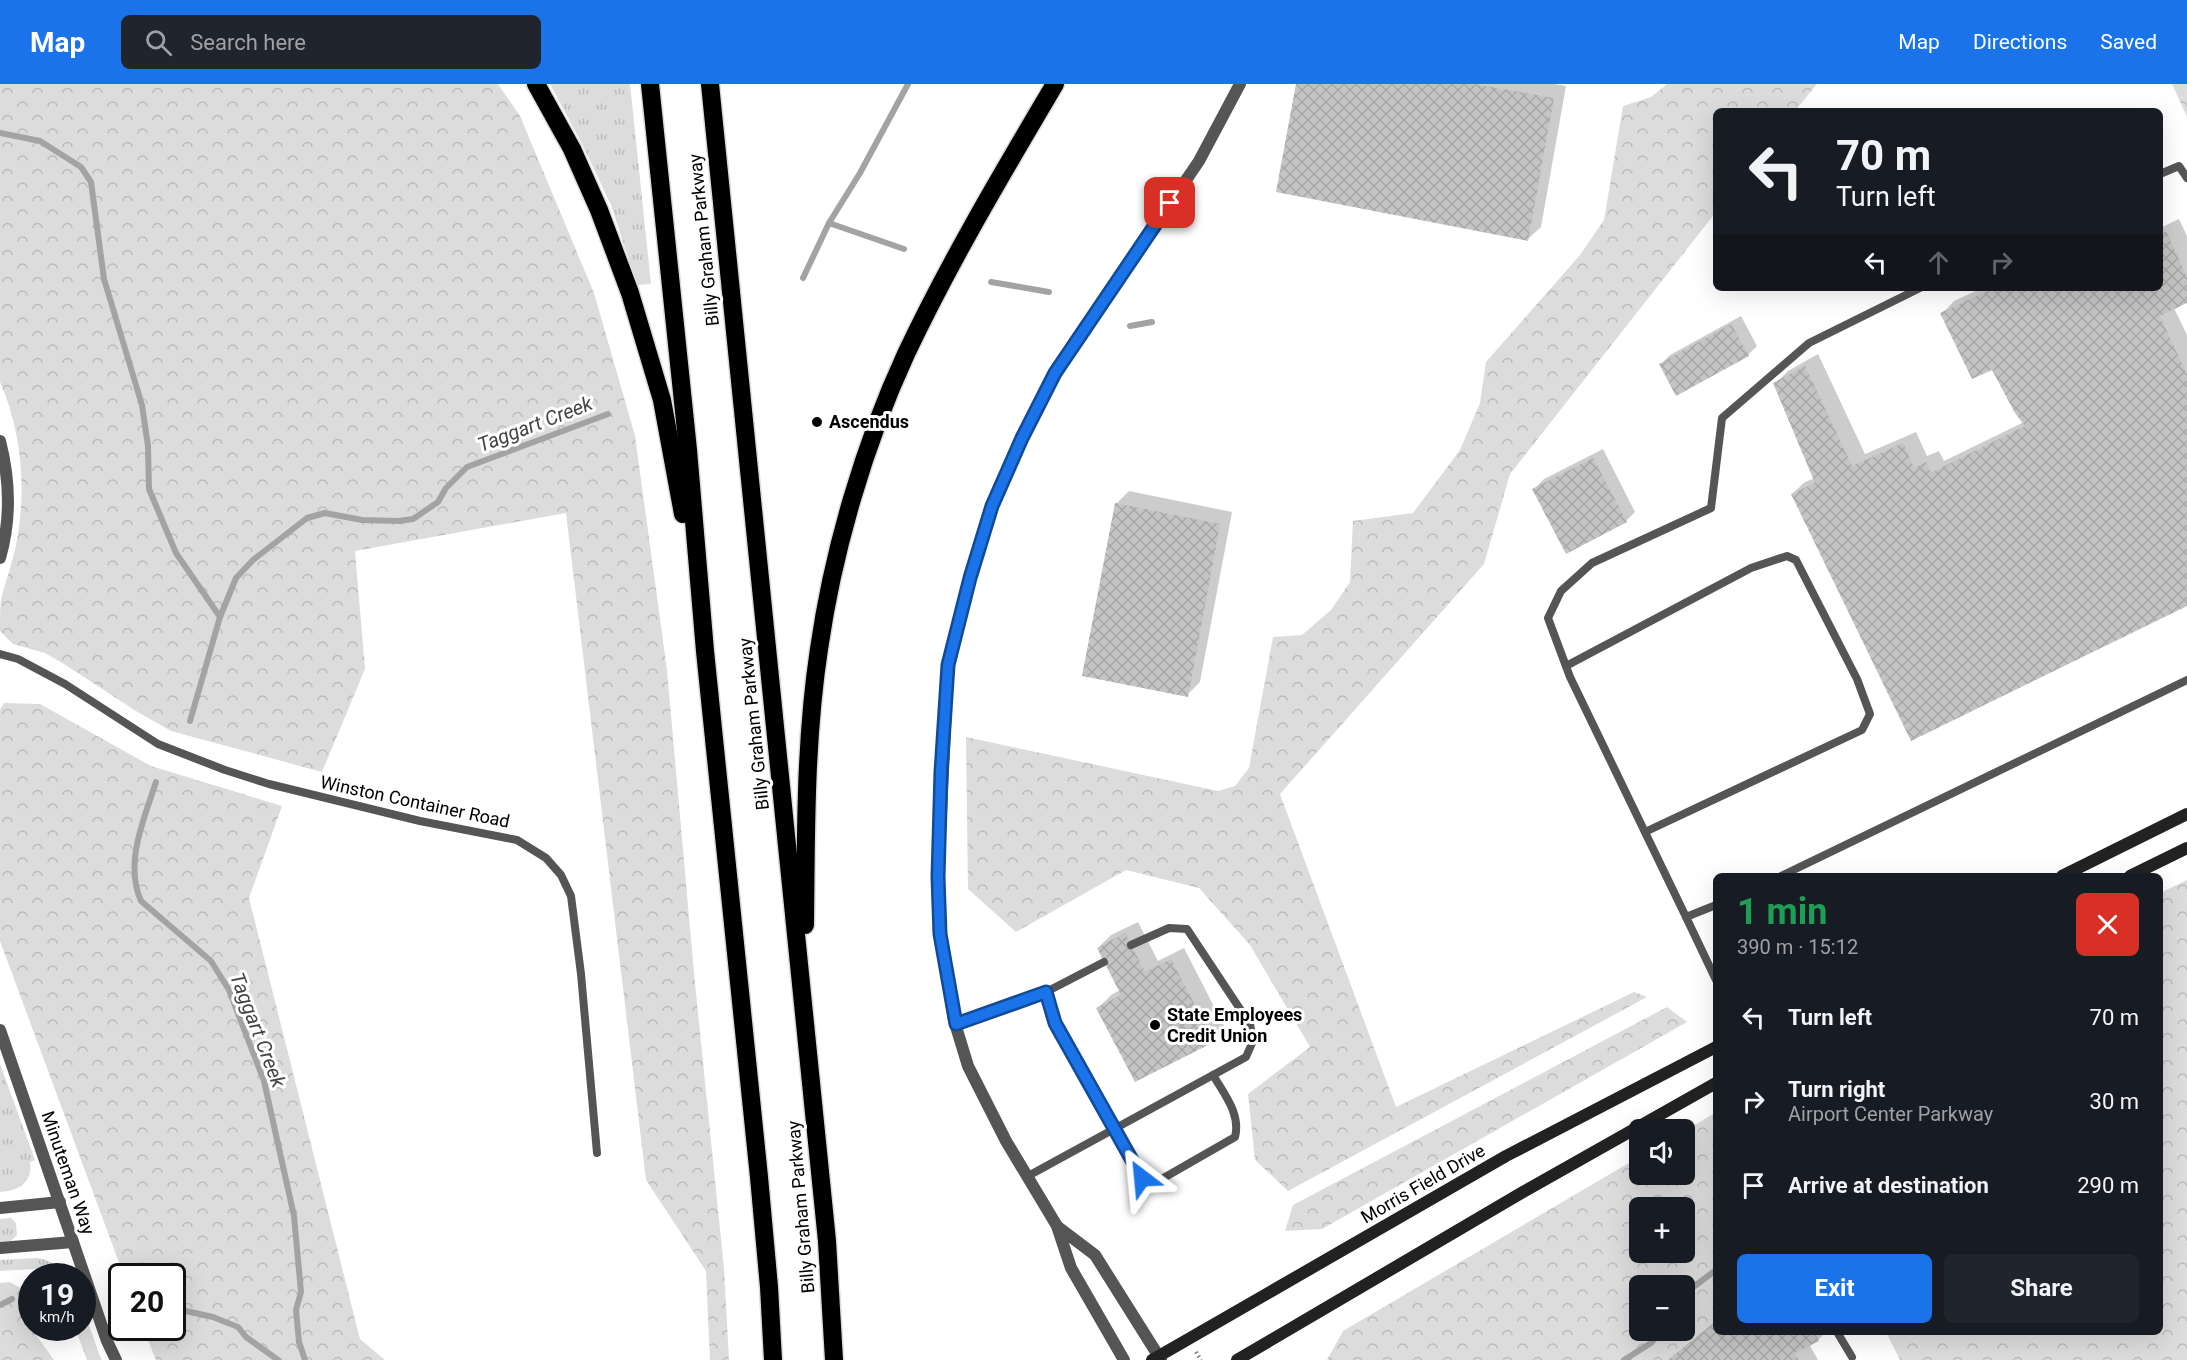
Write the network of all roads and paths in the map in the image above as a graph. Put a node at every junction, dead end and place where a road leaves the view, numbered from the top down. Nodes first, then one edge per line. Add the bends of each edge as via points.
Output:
1 (536, 84) edge
2 (650, 84) edge
3 (710, 84) edge
4 (1055, 84) edge
5 (1240, 84) edge
6 (2163, 173) edge
7 (2187, 178) edge
8 (1914, 291) edge
9 (0, 441) edge
10 (0, 558) edge
11 (705, 651) junction
12 (0, 654) edge
13 (1566, 666) junction
14 (2187, 680) edge
15 (2187, 814) edge
16 (1645, 832) junction
17 (2187, 848) edge
18 (1787, 873) edge
19 (2068, 873) edge
20 (2136, 873) edge
21 (1713, 906) edge
22 (1686, 917) junction
23 (1131, 945) dead end
24 (1104, 962) dead end
25 (1713, 974) edge
26 (1046, 992) junction
27 (804, 1017) junction
28 (956, 1024) junction
29 (0, 1030) edge
30 (1713, 1049) edge
31 (1213, 1074) junction
32 (1713, 1085) edge
33 (1115, 1128) junction
34 (597, 1153) dead end
35 (1028, 1176) junction
36 (60, 1202) junction
37 (0, 1208) edge
38 (1057, 1226) junction
39 (72, 1242) junction
40 (0, 1248) edge
41 (1839, 1335) edge
42 (1196, 1351) dead end
43 (1852, 1357) dead end
44 (1157, 1359) edge
45 (116, 1360) edge
46 (773, 1360) edge
47 (834, 1360) edge
48 (1124, 1360) edge
49 (1201, 1360) edge
50 (1237, 1360) edge

1 - 11 highway via 572,149 603,220 659,389
2 - 11 highway, Billy Graham Parkway
3 - 27 highway, Billy Graham Parkway
4 - 27 highway via 941,284 905,356 853,497 819,648 808,746
5 - 28 street via 1199,161 1055,373 992,506 970,578 948,665 941,772 940,934
6 - 7 lane via 2179,166
8 - 13 lane via 1809,343 1722,418 1711,508 1592,563 1561,591 1548,618
9 - 10 street via 8,490 8,519
11 - 46 highway, Billy Graham Parkway via 760,1188
12 - 34 lane, Winston Container Road via 18,659 65,684 158,744 225,770 292,790 517,840 546,858 561,875 571,896
13 - 16 lane
13 - 16 lane via 1750,568 1786,556 1796,560 1857,680 1870,714 1862,730
14 - 18 lane
15 - 19 street
16 - 22 lane
17 - 20 street
21 - 22 lane
22 - 25 lane
23 - 31 lane via 1169,928 1187,929 1250,1024 1253,1041 1246,1057
24 - 26 lane
26 - 28 lane
26 - 33 lane via 1055,1023
27 - 47 highway, Billy Graham Parkway via 827,1241
28 - 35 street via 968,1066
29 - 36 street, Minuteman Way
30 - 44 street, Morris Field Drive via 1506,1156
31 - 33 lane
31 - 33 lane via 1235,1114 1235,1137 1153,1184 1142,1178
32 - 50 street
33 - 35 lane
35 - 38 street
36 - 37 street
36 - 39 street, Minuteman Way
38 - 44 street via 1095,1255
38 - 48 street via 1071,1268
39 - 40 street
39 - 45 street, Minuteman Way
41 - 43 lane
42 - 49 path

